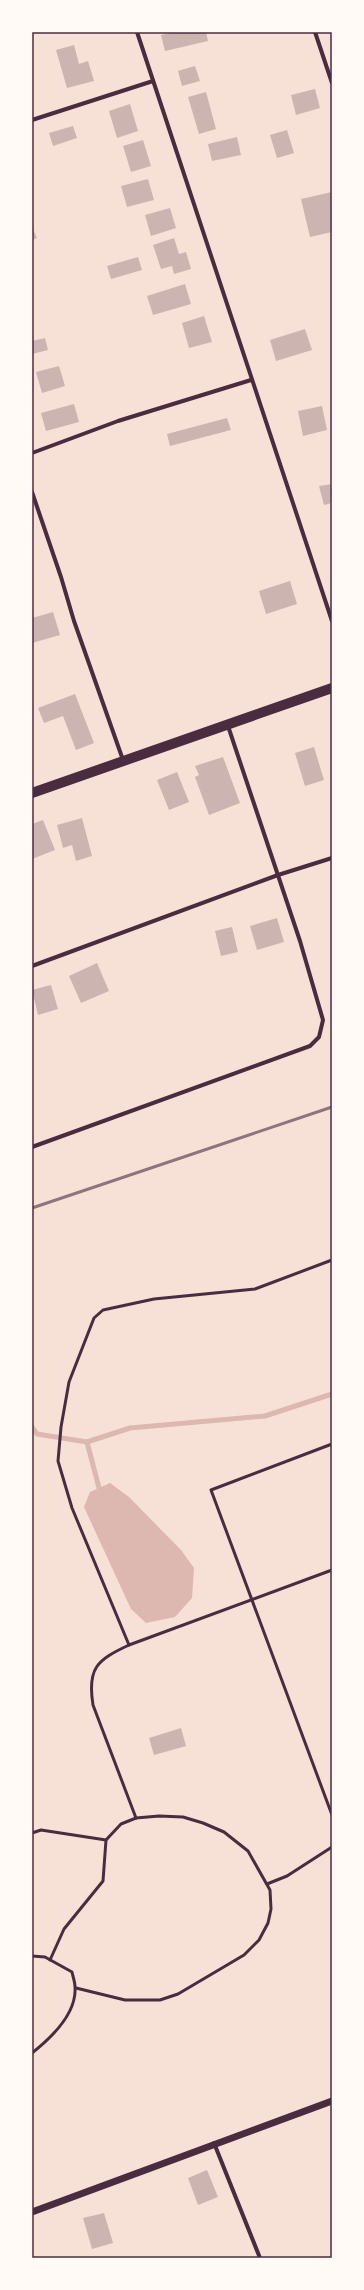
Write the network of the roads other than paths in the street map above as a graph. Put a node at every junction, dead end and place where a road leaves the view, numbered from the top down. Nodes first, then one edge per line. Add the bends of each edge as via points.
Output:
1 (137, 32) edge
2 (315, 32) edge
3 (153, 81) junction
4 (332, 83) edge
5 (32, 120) edge
6 (251, 380) junction
7 (32, 453) edge
8 (32, 492) edge
9 (332, 621) edge
10 (332, 688) edge
11 (227, 724) junction
12 (122, 760) junction
13 (32, 793) edge
14 (332, 858) edge
15 (278, 875) junction
16 (32, 966) edge
17 (32, 1147) edge
18 (332, 1260) edge
19 (332, 1444) edge
20 (332, 1570) edge
21 (252, 1599) junction
22 (129, 1645) junction
23 (332, 1815) edge
24 (136, 1818) junction
25 (32, 1833) edge
26 (106, 1840) junction
27 (332, 1847) edge
28 (267, 1884) junction
29 (32, 1956) edge
30 (50, 1960) junction
31 (76, 1988) junction
32 (32, 2053) edge
33 (332, 2101) edge
34 (214, 2143) junction
35 (32, 2212) edge
36 (260, 2258) edge

1 - 3 street
2 - 4 street
3 - 5 street
3 - 6 street
6 - 7 street via 118,421
6 - 9 street
8 - 12 street
10 - 11 main road
11 - 12 main road
11 - 15 street
12 - 13 main road
14 - 15 street
15 - 16 street
15 - 17 street via 323,1020 318,1037 310,1046
18 - 22 lane via 255,1289 154,1299 103,1310 94,1318 72,1375 58,1445 58,1461 72,1508
19 - 21 lane via 211,1490
20 - 21 lane
21 - 22 lane
21 - 23 lane
22 - 24 lane via 99,1662 91,1674 90,1688 93,1705
24 - 26 lane via 121,1824
24 - 28 lane via 183,1817 224,1832 248,1851
25 - 26 lane via 42,1830
26 - 30 lane via 102,1881 64,1929
27 - 28 lane via 286,1876
28 - 31 lane via 270,1890 271,1909 268,1923 259,1940 244,1955 178,1994 160,2000 125,2000
29 - 30 lane
30 - 31 lane via 72,1972
31 - 32 lane via 70,2008 60,2026
33 - 34 street
34 - 35 street
34 - 36 street

